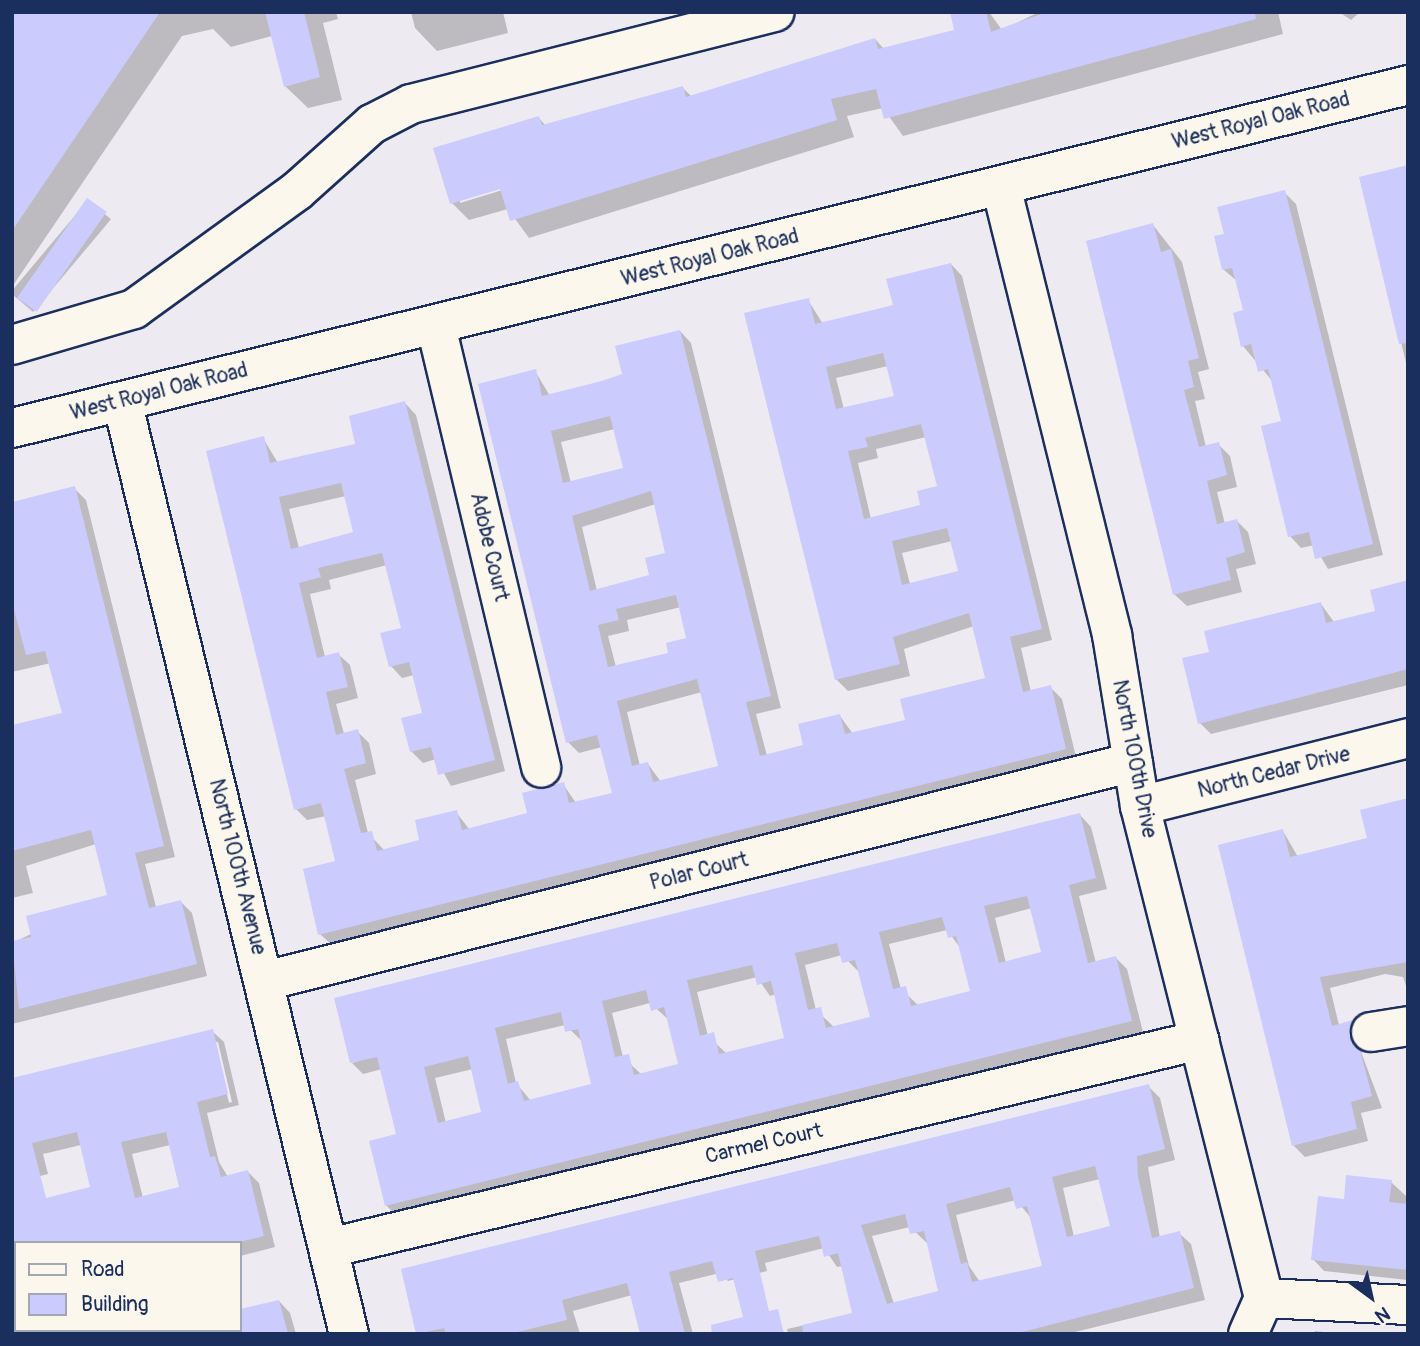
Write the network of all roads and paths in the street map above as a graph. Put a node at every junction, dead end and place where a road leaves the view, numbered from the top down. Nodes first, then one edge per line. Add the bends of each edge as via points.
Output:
1 (775, 12) edge
2 (1408, 85) edge
3 (1001, 186) junction
4 (436, 326) junction
5 (12, 345) edge
6 (122, 401) junction
7 (12, 428) edge
8 (1408, 738) edge
9 (1133, 762) junction
10 (541, 768) dead end
11 (1140, 806) junction
12 (265, 981) junction
13 (1200, 1040) junction
14 (329, 1248) junction
15 (1408, 1305) edge
16 (1255, 1321) edge
17 (349, 1334) edge

1 - 5 street via 411,104 372,124 298,191 134,309
2 - 3 street, West Royal Oak Road
3 - 4 street, West Royal Oak Road
3 - 9 street, North 100th Drive via 1112,635
4 - 6 street, West Royal Oak Road
4 - 10 street, Adobe Court
6 - 7 street, West Royal Oak Road
6 - 12 street, North 100th Avenue
8 - 11 street, North Cedar Drive
9 - 11 street, North 100th Drive
9 - 12 street, Polar Court
11 - 13 street, North 100th Drive
12 - 14 street, North 100th Avenue
13 - 14 street, Carmel Court
13 - 16 street, North 100th Drive
14 - 17 street, North 100th Avenue
15 - 16 street

